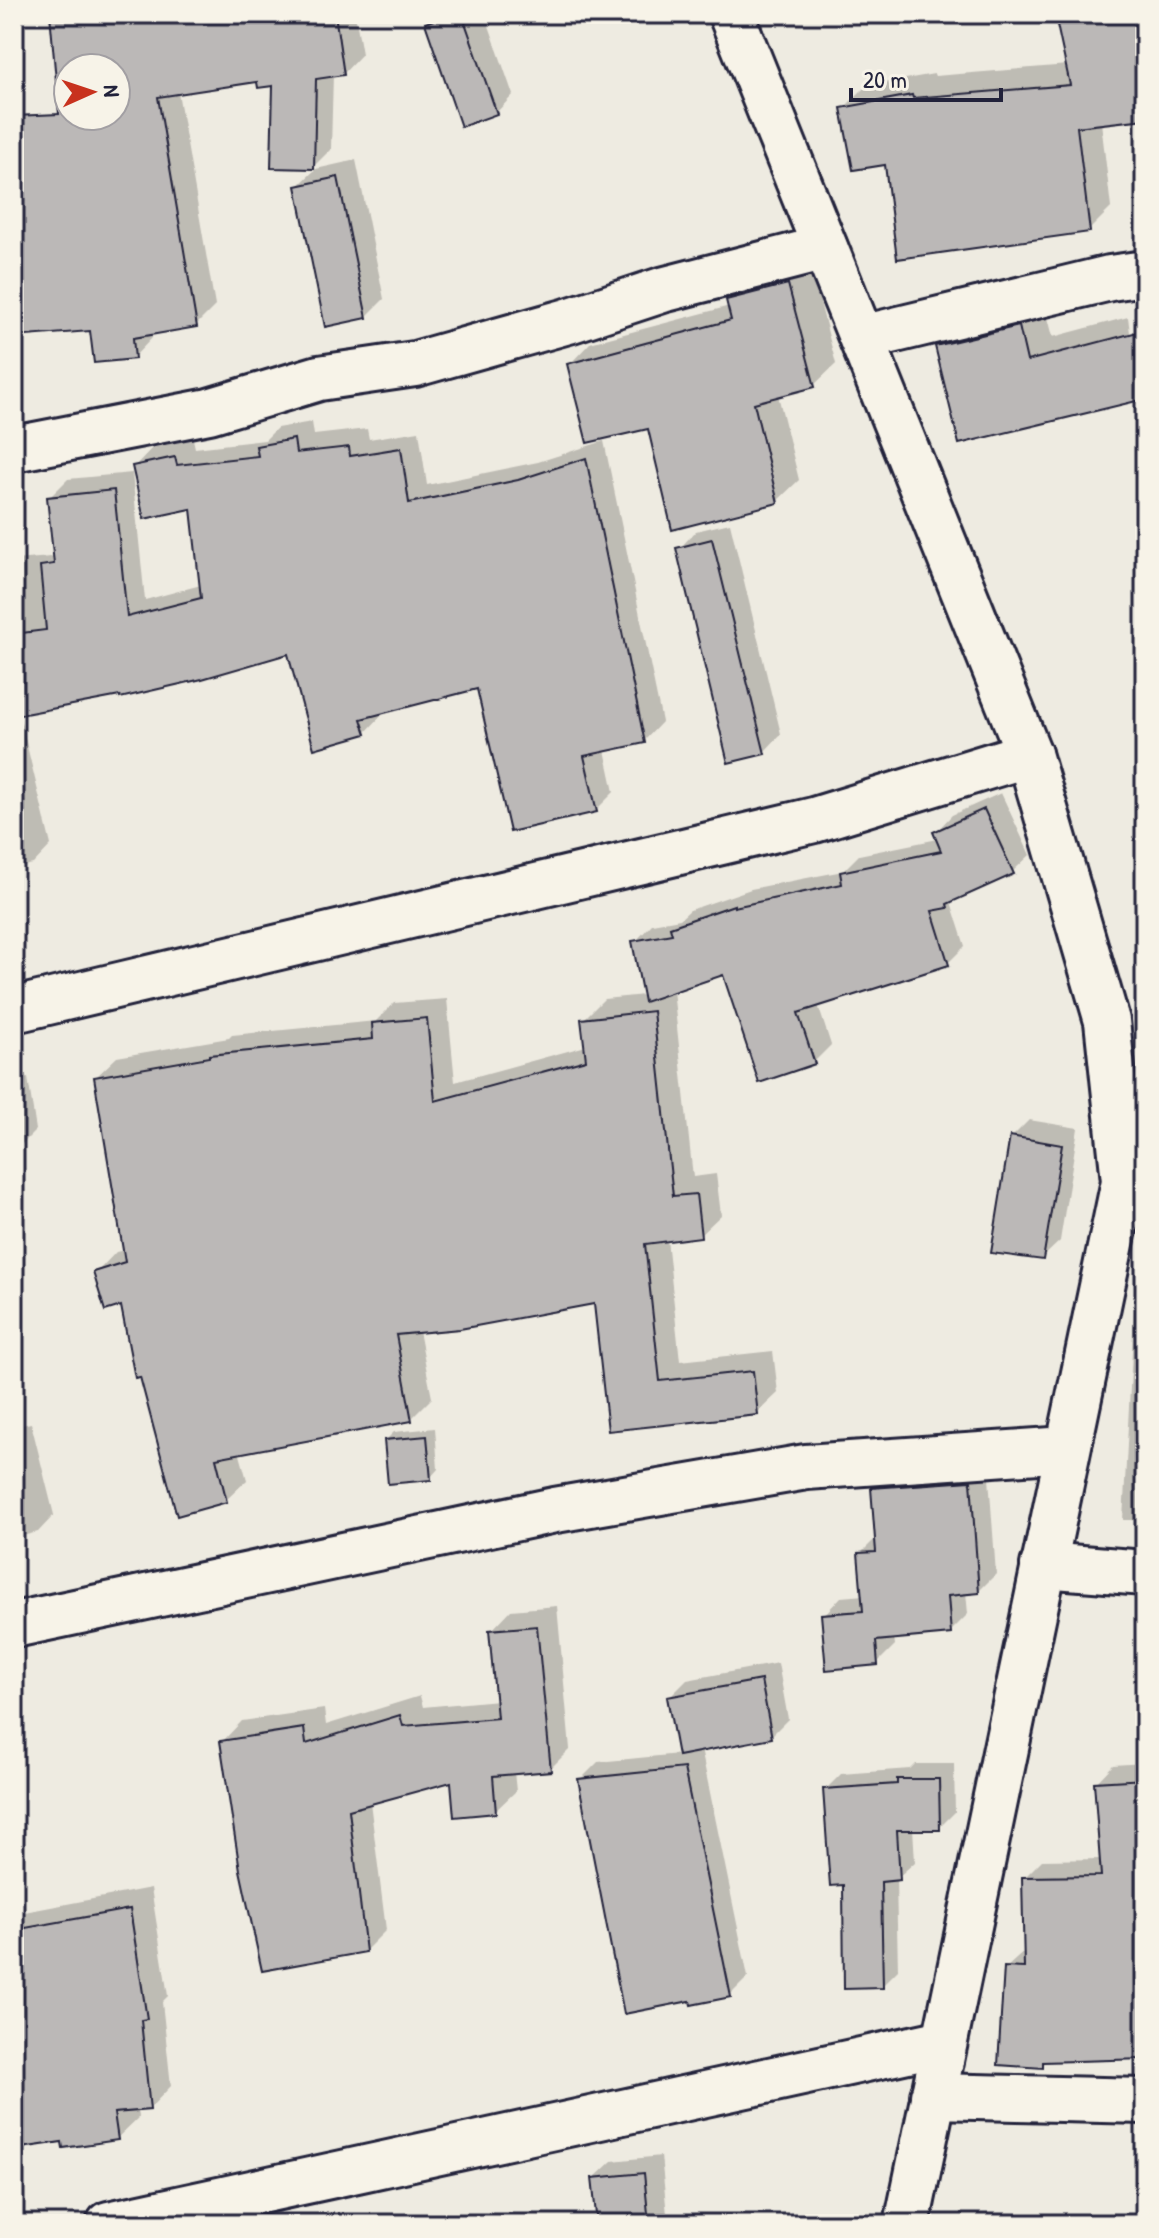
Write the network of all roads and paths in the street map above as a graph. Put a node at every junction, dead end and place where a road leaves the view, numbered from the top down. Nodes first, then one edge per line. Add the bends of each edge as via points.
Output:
1 (731, 14) edge
2 (825, 248) junction
3 (1145, 273) edge
4 (862, 338) junction
5 (14, 449) edge
6 (1029, 754) junction
7 (14, 1010) edge
8 (1134, 1182) edge
9 (1067, 1449) junction
10 (1043, 1565) junction
11 (1145, 1573) edge
12 (14, 1625) edge
13 (944, 2042) junction
14 (933, 2096) junction
15 (1145, 2101) edge
16 (109, 2224) edge
17 (907, 2224) edge

1 - 2 street
2 - 4 street
2 - 5 street via 415,364 319,378 209,411
3 - 4 street
4 - 6 street
6 - 7 street via 814,820
6 - 8 street via 1107,1021
8 - 9 street
9 - 10 street
9 - 12 street via 806,1467 555,1510
10 - 11 street
10 - 13 street
13 - 14 street
13 - 16 street
14 - 15 street
14 - 17 street

